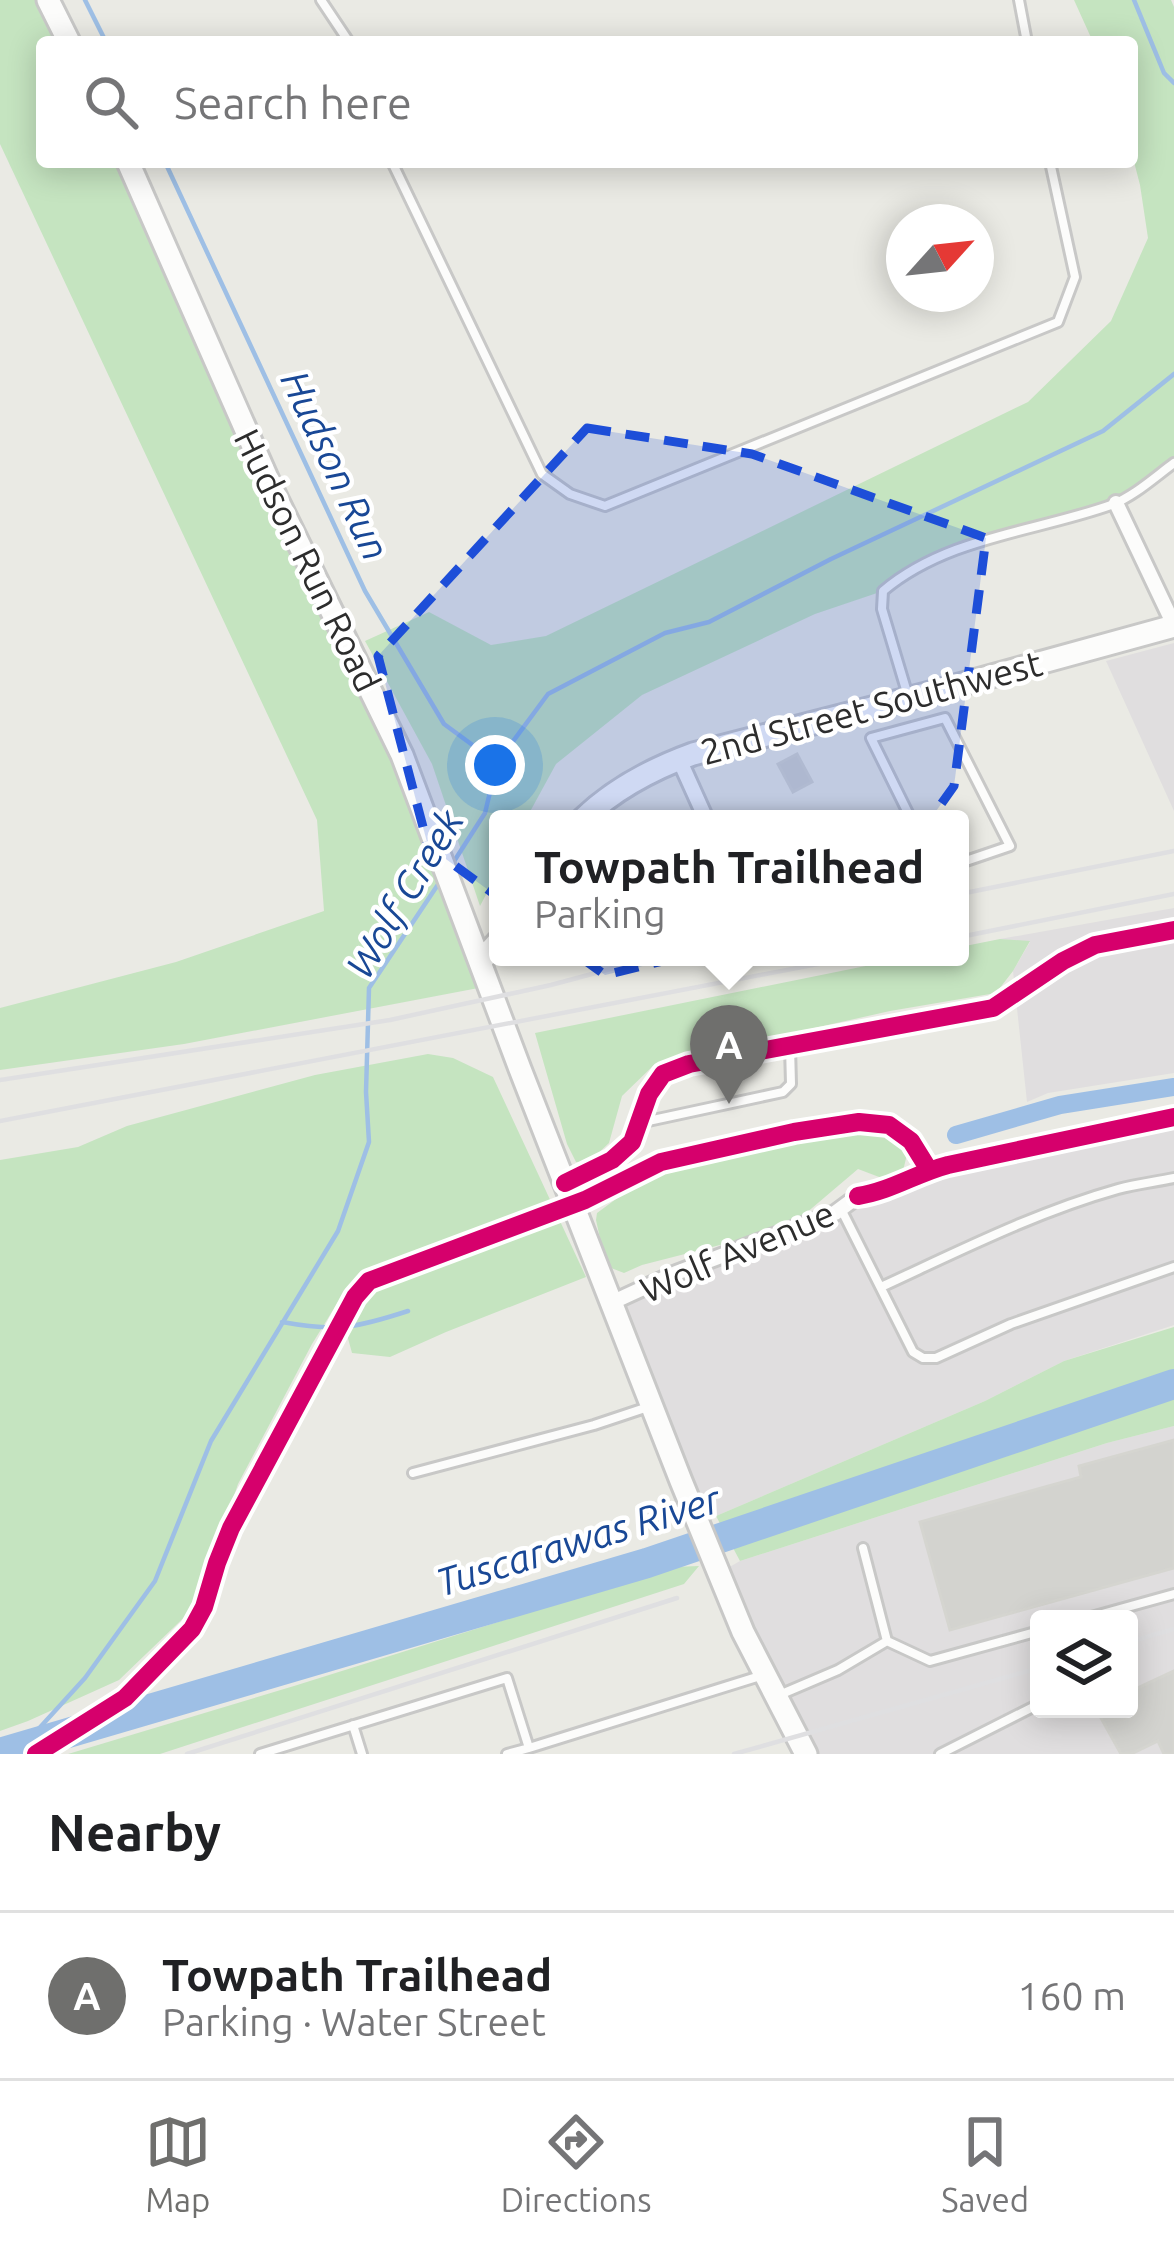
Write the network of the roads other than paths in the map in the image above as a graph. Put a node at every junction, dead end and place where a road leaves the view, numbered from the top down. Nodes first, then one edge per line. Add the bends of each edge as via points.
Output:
1 (48, 0) edge
2 (321, 0) edge
3 (1019, 0) edge
4 (66, 36) edge
5 (345, 36) edge
6 (1026, 36) edge
7 (131, 168) edge
8 (395, 168) edge
9 (1051, 168) edge
10 (1174, 463) edge
11 (1116, 503) junction
12 (1174, 626) edge
13 (917, 696) junction
14 (933, 722) junction
15 (679, 759) junction
16 (592, 810) edge
17 (702, 810) edge
18 (907, 810) edge
19 (969, 860) edge
20 (1174, 929) edge
21 (489, 952) edge
22 (480, 962) junction
23 (790, 1046) junction
24 (639, 1123) junction
25 (1174, 1178) edge
26 (565, 1183) junction
27 (858, 1196) dead end
28 (841, 1209) junction
29 (1174, 1267) edge
30 (880, 1287) junction
31 (613, 1302) junction
32 (652, 1406) junction
33 (413, 1472) dead end
34 (863, 1548) dead end
35 (1174, 1594) edge
36 (1116, 1610) edge
37 (1030, 1633) edge
38 (887, 1641) junction
39 (765, 1675) junction
40 (776, 1696) junction
41 (1030, 1709) edge
42 (353, 1726) junction
43 (530, 1748) junction
44 (260, 1754) edge
45 (362, 1754) edge
46 (507, 1754) edge
47 (806, 1754) edge
48 (940, 1754) edge

1 - 4 main road
2 - 5 lane
3 - 6 lane
7 - 22 main road, Hudson Run Road via 271,487 402,755
8 - 9 lane via 542,474 605,506 1058,322 1075,277
10 - 11 lane
11 - 12 street
11 - 13 lane via 975,543 908,571 883,591 882,609
12 - 13 main road, 2nd Street Southwest
13 - 14 lane
13 - 15 main road, 2nd Street Southwest
14 - 18 lane via 871,737
14 - 19 lane via 944,718 1010,846
15 - 16 main road, 2nd Street Southwest
15 - 17 street
20 - 23 street via 1095,945 993,1008
21 - 22 main road
22 - 26 main road, Hudson Run Road
23 - 24 street via 663,1074
23 - 24 lane via 791,1084 783,1092
24 - 26 street via 612,1160
25 - 30 lane via 1074,1204
26 - 31 main road, Hudson Run Road
27 - 28 street, Wolf Avenue
28 - 30 lane
28 - 31 street, Wolf Avenue
29 - 30 lane via 936,1358 914,1352
31 - 32 main road, Hudson Run Road
32 - 33 lane
32 - 39 main road, Hudson Run Road
34 - 38 lane
35 - 36 lane
37 - 38 lane via 930,1661
38 - 40 lane
39 - 40 main road, Hudson Run Road
39 - 43 lane
40 - 47 main road, Hudson Run Road
41 - 48 lane
42 - 43 lane via 507,1678
42 - 44 lane
42 - 45 lane
43 - 46 lane

